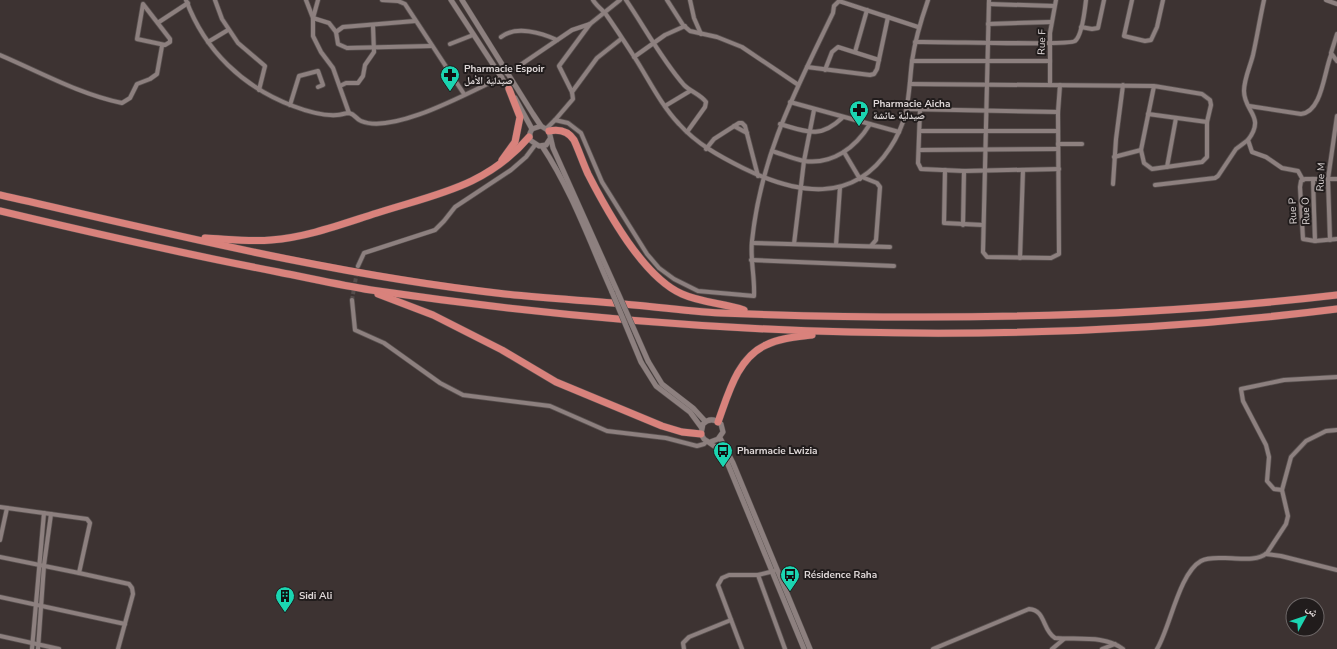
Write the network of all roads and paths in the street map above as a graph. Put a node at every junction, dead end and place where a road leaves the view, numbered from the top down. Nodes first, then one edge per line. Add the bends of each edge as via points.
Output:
1 (215, 0) edge
2 (306, 0) edge
3 (318, 0) edge
4 (382, 0) edge
5 (451, 0) edge
6 (462, 0) edge
7 (593, 0) edge
8 (620, 0) edge
9 (626, 0) edge
10 (667, 0) edge
11 (690, 0) edge
12 (928, 0) edge
13 (1056, 0) edge
14 (1086, 0) edge
15 (1104, 0) edge
16 (1132, 0) edge
17 (1163, 0) edge
18 (1264, 0) edge
19 (1326, 0) edge
20 (187, 2) edge
21 (989, 2) edge
22 (1337, 4) edge
23 (1054, 6) junction
24 (867, 10) junction
25 (604, 12) junction
26 (888, 17) junction
27 (313, 18) junction
28 (416, 21) junction
29 (159, 22) junction
30 (1051, 22) junction
31 (590, 24) junction
32 (988, 24) junction
33 (373, 26) junction
34 (685, 26) junction
35 (918, 27) junction
36 (1082, 27) junction
37 (228, 30) junction
38 (336, 32) junction
39 (701, 34) junction
40 (1337, 34) edge
41 (473, 35) junction
42 (501, 37) dead end
43 (621, 39) junction
44 (557, 40) junction
45 (208, 42) junction
46 (654, 42) junction
47 (915, 42) junction
48 (988, 42) junction
49 (450, 44) dead end
50 (1050, 44) junction
51 (162, 46) junction
52 (431, 46) junction
53 (375, 48) junction
54 (855, 52) junction
55 (1331, 52) junction
56 (0, 55) edge
57 (634, 57) junction
58 (879, 60) junction
59 (912, 61) junction
60 (988, 61) junction
61 (1050, 61) junction
62 (1337, 61) edge
63 (807, 67) junction
64 (825, 70) junction
65 (507, 74) junction
66 (502, 77) junction
67 (797, 84) junction
68 (910, 84) junction
69 (987, 85) junction
70 (1050, 85) junction
71 (1060, 85) junction
72 (1123, 85) junction
73 (318, 86) dead end
74 (340, 86) junction
75 (1154, 86) junction
76 (510, 89) junction
77 (259, 90) junction
78 (690, 91) junction
79 (572, 92) junction
80 (464, 94) junction
81 (790, 102) junction
82 (290, 105) junction
83 (665, 106) junction
84 (1249, 106) junction
85 (814, 110) junction
86 (908, 110) junction
87 (920, 110) junction
88 (986, 112) junction
89 (1058, 112) junction
90 (349, 113) junction
91 (1148, 114) junction
92 (1337, 116) edge
93 (842, 118) junction
94 (1176, 118) junction
95 (555, 120) junction
96 (1207, 122) junction
97 (1336, 123) edge
98 (780, 124) junction
99 (870, 124) junction
100 (546, 128) junction
101 (532, 129) junction
102 (920, 131) junction
103 (1058, 131) junction
104 (687, 132) junction
105 (899, 132) junction
106 (986, 132) junction
107 (810, 133) junction
108 (529, 137) junction
109 (550, 139) junction
110 (1248, 140) junction
111 (1058, 144) junction
112 (1082, 144) dead end
113 (1335, 144) edge
114 (534, 145) junction
115 (542, 146) junction
116 (706, 149) junction
117 (1058, 149) junction
118 (919, 150) junction
119 (985, 150) junction
120 (1141, 150) junction
121 (772, 151) junction
122 (844, 152) junction
123 (1114, 157) junction
124 (804, 161) junction
125 (1167, 167) junction
126 (1059, 169) junction
127 (945, 170) junction
128 (986, 170) junction
129 (1023, 170) junction
130 (964, 171) junction
131 (490, 172) junction
132 (758, 176) junction
133 (763, 178) junction
134 (861, 178) junction
135 (1313, 179) junction
136 (1328, 179) junction
137 (1337, 179) edge
138 (1303, 180) junction
139 (1113, 184) dead end
140 (1155, 185) dead end
141 (840, 187) junction
142 (801, 189) junction
143 (0, 195) edge
144 (0, 211) edge
145 (963, 225) junction
146 (983, 225) junction
147 (186, 237) junction
148 (1337, 239) edge
149 (1330, 240) junction
150 (1315, 241) junction
151 (752, 243) junction
152 (794, 244) junction
153 (836, 245) junction
154 (871, 246) junction
155 (890, 247) dead end
156 (1020, 258) junction
157 (751, 260) junction
158 (358, 266) tunnel mouth
159 (894, 266) dead end
160 (368, 289) junction
161 (1337, 295) edge
162 (352, 300) tunnel mouth
163 (1337, 310) edge
164 (754, 313) junction
165 (825, 333) junction
166 (1337, 377) edge
167 (705, 421) junction
168 (718, 422) junction
169 (701, 430) junction
170 (1337, 430) edge
171 (720, 438) junction
172 (708, 441) junction
173 (1282, 490) junction
174 (0, 507) edge
175 (7, 508) junction
176 (44, 514) junction
177 (51, 514) junction
178 (0, 540) edge
179 (1266, 554) junction
180 (0, 557) edge
181 (39, 564) junction
182 (44, 565) junction
183 (1337, 570) edge
184 (775, 571) junction
185 (79, 573) junction
186 (758, 575) junction
187 (0, 597) edge
188 (35, 604) junction
189 (42, 606) junction
190 (731, 620) junction
191 (125, 624) junction
192 (0, 636) edge
193 (1064, 639) junction
194 (32, 642) junction
195 (38, 644) junction
196 (1115, 644) junction
197 (32, 649) edge
198 (38, 649) edge
199 (59, 649) edge
200 (118, 649) edge
201 (684, 649) edge
202 (742, 649) edge
203 (785, 649) edge
204 (804, 649) edge
205 (810, 649) edge
206 (933, 649) edge
207 (1052, 649) edge
208 (1102, 649) edge
209 (1123, 649) edge
210 (1157, 649) edge

1 - 37 street
2 - 27 street
3 - 27 street
4 - 28 street via 402,2
5 - 41 street
6 - 65 street
7 - 25 street
8 - 25 street
9 - 46 street
10 - 34 street
11 - 39 street
12 - 35 street
13 - 23 street, Rue F
14 - 36 street
15 - 36 street via 1098,28
16 - 17 street via 1124,36 1145,41 1151,40 1157,27
18 - 84 street via 1245,86
19 - 22 street
20 - 29 street
20 - 45 street
21 - 23 street
21 - 32 street
23 - 30 street, Rue F
24 - 26 street
24 - 54 street
24 - 63 street via 839,1 836,3
25 - 31 street
25 - 43 street
26 - 35 street
26 - 58 street
27 - 38 street via 327,22
27 - 74 street via 313,36 333,68
28 - 33 street
28 - 52 street
29 - 51 street via 170,41
29 - 51 street via 143,4 137,39
30 - 32 street
30 - 50 street, Rue F
31 - 44 street via 572,30
31 - 79 street via 559,66
32 - 48 street
33 - 38 street via 343,27
33 - 53 street
34 - 39 street via 690,31
34 - 46 street
35 - 47 street
36 - 50 street via 1075,42
37 - 45 street
37 - 77 street via 238,43 265,66
38 - 53 street via 336,42 340,47
39 - 67 street via 742,47
40 - 55 street
41 - 49 street
41 - 66 street
42 - 44 street via 521,31 542,34
43 - 57 street
43 - 79 street via 597,58
44 - 65 street
45 - 77 street via 232,70
46 - 57 street
46 - 78 street via 674,73
47 - 48 street
47 - 59 street
48 - 50 street
48 - 60 street
50 - 61 street, Rue F
51 - 56 street via 157,74 137,84 130,98 122,103 90,94
52 - 53 street
52 - 80 street
53 - 74 street via 360,82
54 - 58 street
54 - 64 street via 835,48
55 - 62 street
55 - 84 street via 1317,104 1308,112 1301,114
57 - 83 street
58 - 64 street via 878,69 872,75
59 - 60 street
59 - 68 street
60 - 61 street
60 - 69 street
61 - 70 street, Rue F
63 - 64 street
63 - 67 street
65 - 100 street
66 - 76 street
66 - 80 street
67 - 81 street
68 - 69 street
68 - 86 street
69 - 70 street
69 - 88 street
70 - 71 street
71 - 72 street
71 - 89 street
72 - 75 street
72 - 123 street
73 - 82 street via 323,85 318,71 299,76
74 - 90 street
75 - 91 street
75 - 96 street via 1206,96 1211,106
76 - 101 street
76 - 131 highway via 520,117 518,134 505,156
77 - 82 street
78 - 83 street
78 - 104 street via 706,103
79 - 95 street via 573,98
80 - 90 street via 388,124 362,121
81 - 85 street
81 - 98 street
82 - 90 street via 321,113
83 - 104 street
84 - 110 street via 1254,114 1254,132
85 - 93 street
85 - 107 street
86 - 87 street
86 - 105 street
87 - 88 street
87 - 102 street
88 - 89 street
88 - 106 street
89 - 103 street
91 - 94 street
91 - 120 street
92 - 97 street, Rue M
93 - 99 street
93 - 107 street via 827,130
94 - 96 street
94 - 125 street
95 - 100 street
95 - 157 street via 568,123 581,133 602,182 647,254 665,274 698,291 754,296
96 - 125 street via 1206,159 1199,163
97 - 113 street, Rue M
98 - 107 street
98 - 121 street
99 - 105 street
99 - 122 street via 856,144
100 - 101 street
100 - 109 street
100 - 164 highway via 562,130 571,135 605,204 630,245 658,279 682,294 700,301
101 - 108 street
102 - 106 street
102 - 118 street
103 - 106 street
103 - 111 street
104 - 116 street
105 - 134 street via 885,156
106 - 119 street
107 - 124 street
108 - 114 street
108 - 131 highway via 512,155
109 - 115 street
109 - 167 street, bridge via 648,362 662,384 694,408
110 - 138 street via 1252,152 1266,157 1282,168 1298,171
110 - 140 street via 1236,149 1215,178
111 - 112 street
111 - 117 street
113 - 136 street, Rue M
114 - 115 street
114 - 158 street via 526,157 511,170 455,206 435,230 364,253
115 - 169 street, bridge via 554,164 576,211 642,362 656,386 690,412
116 - 132 street
116 - 132 street via 714,139 734,126 747,133
117 - 119 street
117 - 126 street
118 - 119 street
118 - 127 street via 920,168
119 - 128 street
120 - 123 street
120 - 125 street via 1143,161 1148,168
121 - 124 street
121 - 133 street
122 - 124 street via 832,158
122 - 134 street
123 - 139 street
124 - 142 street
126 - 129 street
126 - 156 street via 1059,254 1051,258
127 - 130 street
127 - 145 street via 943,222 948,225
128 - 129 street
128 - 130 street
128 - 146 street
129 - 156 street
130 - 145 street
131 - 147 highway via 434,197 287,238 256,241
132 - 133 street
133 - 142 street
133 - 151 street
134 - 141 street
134 - 154 street via 877,183 880,187 876,240
135 - 136 street
135 - 138 street
135 - 150 street, Rue O
136 - 137 street
136 - 149 street, Rue M
138 - 150 street, Rue P via 1300,187 1304,240
141 - 142 street
141 - 153 street
142 - 152 street
143 - 147 highway
144 - 160 highway via 225,262
145 - 146 street
146 - 156 street via 983,254 991,257
147 - 164 highway via 239,250 504,294 719,313
148 - 149 street
149 - 150 street
151 - 152 street
151 - 157 street
152 - 153 street
153 - 154 street
154 - 155 street
157 - 159 street
160 - 165 highway via 589,317
160 - 169 highway via 433,315 502,350 556,382 662,426 682,432
161 - 164 highway via 1052,316 941,318
162 - 172 street via 355,330 384,343 440,383 463,395 539,403 608,431 666,438 697,446
163 - 165 highway via 1186,324 1060,331
165 - 168 highway via 778,340 754,353 738,373
166 - 173 street via 1284,380 1240,389 1243,401 1266,445 1269,457 1267,481 1274,489
167 - 168 street
167 - 169 street
168 - 171 street via 722,428
169 - 172 street
170 - 173 street via 1306,441 1294,452 1288,463
171 - 172 street
171 - 184 street
172 - 184 street via 720,451 727,462
173 - 179 street via 1288,516 1286,524
174 - 175 street
175 - 176 street
175 - 178 street
176 - 177 street
176 - 181 street
177 - 182 street
177 - 185 street via 87,520 90,523
179 - 183 street
179 - 210 street via 1248,559 1211,559 1199,562 1173,607
180 - 181 street
181 - 182 street
181 - 188 street
182 - 185 street
182 - 189 street
184 - 186 street
184 - 204 street
184 - 205 street
185 - 191 street via 131,586 133,594
186 - 190 street via 729,575 720,580 718,585
186 - 203 street
187 - 188 street
188 - 189 street
188 - 194 street
189 - 191 street
189 - 195 street
190 - 201 street via 689,637 683,643
190 - 202 street
191 - 200 street
192 - 194 street
193 - 196 street via 1101,640
193 - 206 street via 1049,634 1041,615 1029,609
193 - 207 street
194 - 195 street
194 - 197 street
195 - 198 street
195 - 199 street
196 - 208 street
196 - 209 street

